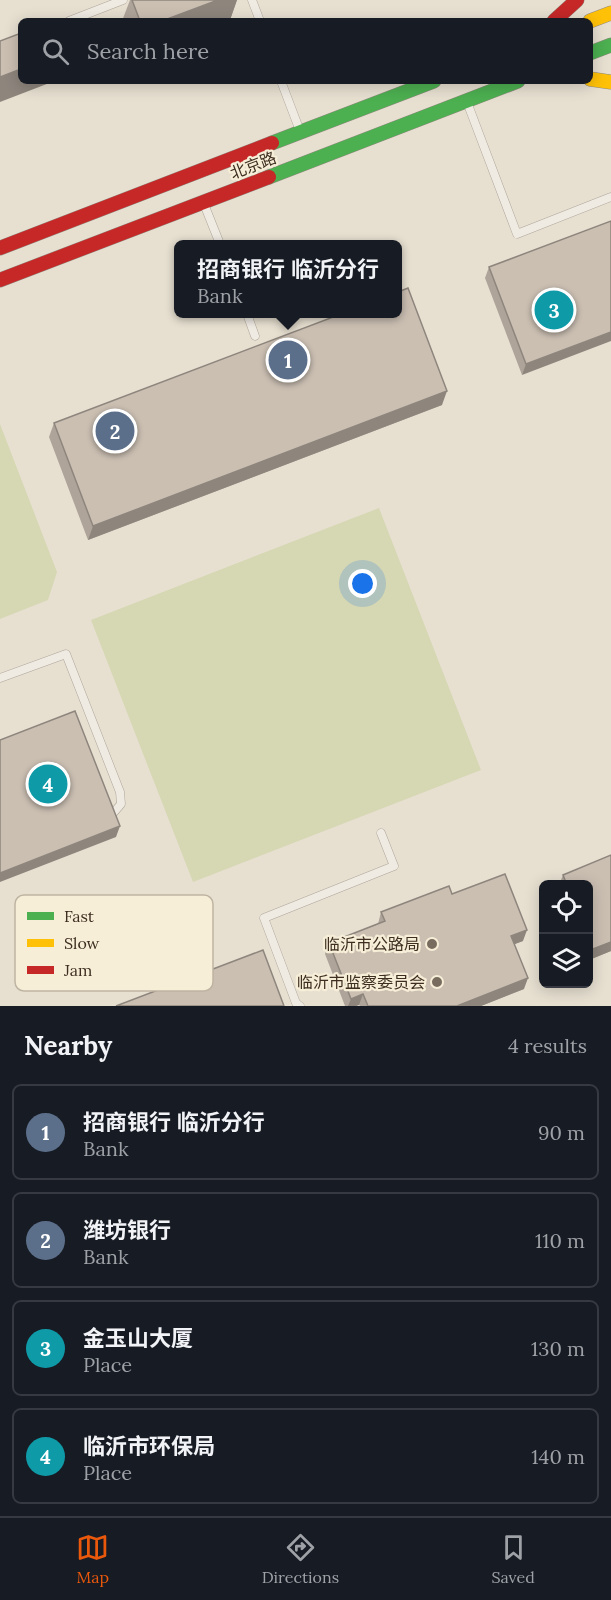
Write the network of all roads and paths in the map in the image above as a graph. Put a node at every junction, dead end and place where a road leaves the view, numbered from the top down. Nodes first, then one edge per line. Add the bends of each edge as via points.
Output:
1 (123, 0) edge
2 (252, 0) edge
3 (577, 0) edge
4 (611, 13) edge
5 (77, 18) edge
6 (259, 18) edge
7 (557, 18) edge
8 (593, 20) edge
9 (611, 45) edge
10 (593, 52) edge
11 (593, 79) edge
12 (611, 82) edge
13 (282, 84) edge
14 (426, 84) edge
15 (512, 84) edge
16 (466, 101) junction
17 (300, 132) junction
18 (611, 197) edge
19 (204, 202) junction
20 (218, 240) edge
21 (0, 248) edge
22 (0, 280) edge
23 (248, 318) edge
24 (255, 336) dead end
25 (0, 678) edge
26 (109, 818) edge
27 (381, 833) dead end
28 (300, 1006) edge

1 - 5 lane
2 - 6 lane
3 - 7 main road
4 - 8 main road
9 - 10 main road
11 - 12 main road
13 - 17 lane
14 - 17 main road, 北京路
15 - 16 main road, 北京路
16 - 18 lane via 517,234
16 - 19 main road, 北京路
17 - 21 main road, 北京路
19 - 20 lane
19 - 22 main road, 北京路
23 - 24 lane
25 - 26 lane via 66,654 120,792 121,804
27 - 28 lane via 394,866 264,918

